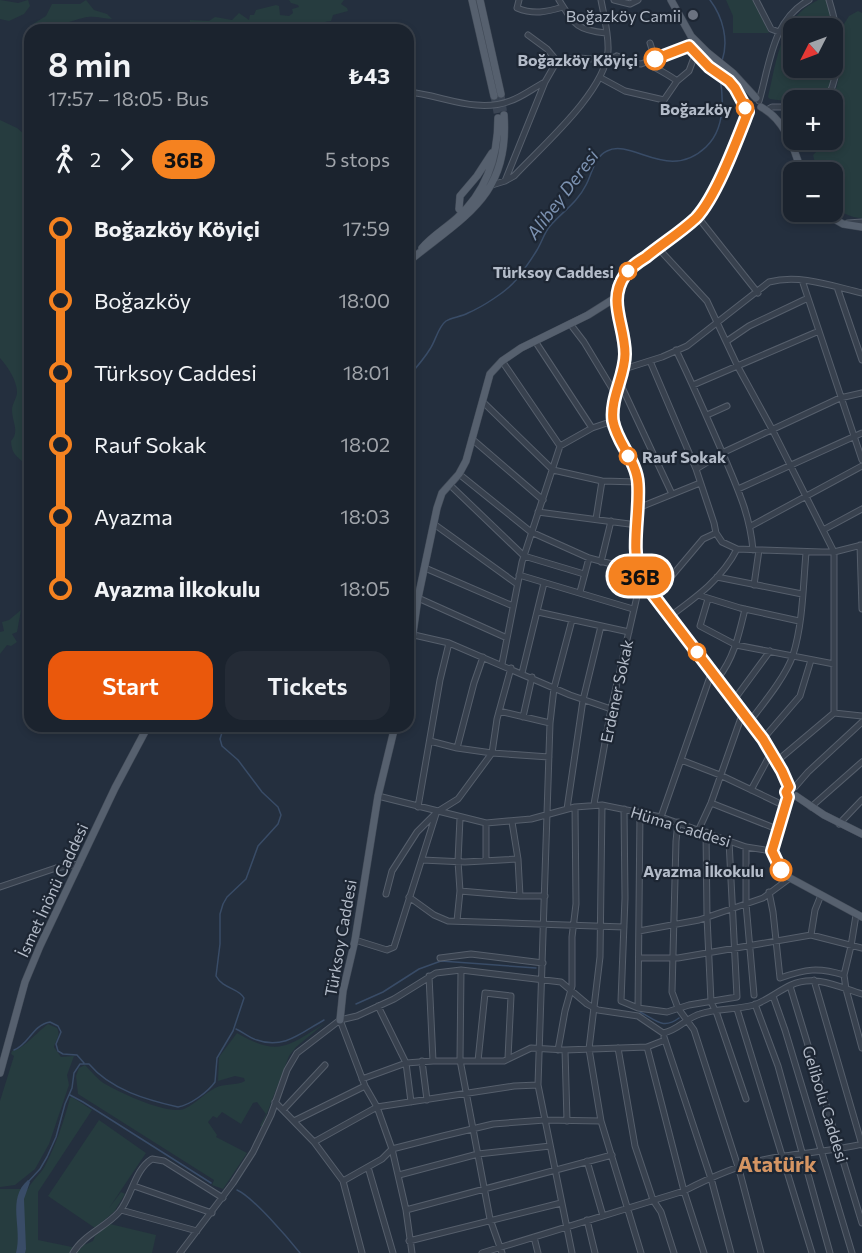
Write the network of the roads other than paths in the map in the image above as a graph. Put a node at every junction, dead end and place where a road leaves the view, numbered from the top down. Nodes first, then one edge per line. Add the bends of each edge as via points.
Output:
1 (472, 0) edge
2 (480, 0) edge
3 (519, 0) edge
4 (559, 0) edge
5 (601, 0) edge
6 (614, 0) edge
7 (638, 0) edge
8 (670, 0) edge
9 (756, 0) edge
10 (809, 0) edge
11 (829, 0) edge
12 (563, 7) junction
13 (779, 32) junction
14 (606, 33) junction
15 (528, 35) dead end
16 (691, 36) junction
17 (650, 43) dead end
18 (689, 46) junction
19 (608, 49) junction
20 (696, 52) junction
21 (617, 56) junction
22 (655, 59) junction
23 (607, 60) junction
24 (558, 61) junction
25 (647, 62) junction
26 (600, 78) junction
27 (677, 81) junction
28 (544, 82) junction
29 (831, 90) edge
30 (414, 93) edge
31 (761, 104) junction
32 (783, 107) edge
33 (747, 109) junction
34 (497, 143) junction
35 (798, 162) edge
36 (505, 182) junction
37 (488, 185) junction
38 (465, 214) junction
39 (697, 216) junction
40 (840, 222) edge
41 (862, 222) edge
42 (843, 224) junction
43 (862, 227) edge
44 (658, 248) junction
45 (414, 257) edge
46 (802, 280) junction
47 (837, 287) junction
48 (758, 292) junction
49 (862, 293) edge
50 (615, 298) junction
51 (808, 298) junction
52 (718, 322) junction
53 (570, 325) junction
54 (819, 331) junction
55 (535, 341) junction
56 (727, 341) junction
57 (676, 350) junction
58 (861, 352) edge
59 (502, 360) junction
60 (862, 360) edge
61 (650, 361) junction
62 (738, 367) junction
63 (624, 369) junction
64 (620, 383) junction
65 (693, 385) junction
66 (862, 393) edge
67 (616, 395) junction
68 (840, 398) junction
69 (483, 402) junction
70 (727, 406) dead end
71 (707, 415) junction
72 (613, 421) junction
73 (592, 428) junction
74 (773, 431) junction
75 (862, 434) edge
76 (854, 437) junction
77 (472, 439) junction
78 (560, 446) junction
79 (722, 453) junction
80 (862, 459) edge
81 (790, 465) junction
82 (862, 466) edge
83 (696, 469) junction
84 (553, 470) junction
85 (459, 474) junction
86 (603, 481) junction
87 (638, 482) junction
88 (700, 483) junction
89 (450, 485) junction
90 (738, 489) junction
91 (672, 494) junction
92 (807, 497) junction
93 (543, 500) junction
94 (638, 508) junction
95 (862, 509) edge
96 (538, 512) junction
97 (596, 519) junction
98 (611, 520) junction
99 (434, 524) junction
100 (636, 525) junction
101 (751, 526) junction
102 (823, 530) junction
103 (531, 532) junction
104 (716, 533) junction
105 (861, 545) edge
106 (737, 549) junction
107 (756, 550) junction
108 (834, 552) junction
109 (806, 553) junction
110 (524, 556) junction
111 (589, 558) junction
112 (601, 562) junction
113 (425, 568) junction
114 (584, 574) junction
115 (519, 575) junction
116 (639, 575) junction
117 (717, 577) junction
118 (544, 583) junction
119 (518, 584) junction
120 (754, 585) junction
121 (580, 592) junction
122 (802, 594) junction
123 (698, 595) junction
124 (654, 597) junction
125 (418, 598) junction
126 (708, 600) junction
127 (513, 606) junction
128 (633, 609) junction
129 (745, 609) junction
130 (862, 609) edge
131 (538, 612) junction
132 (669, 617) junction
133 (572, 620) junction
134 (799, 621) junction
135 (602, 626) junction
136 (629, 632) junction
137 (414, 635) joint
138 (507, 638) junction
139 (449, 643) junction
140 (736, 645) junction
141 (770, 651) junction
142 (792, 656) junction
143 (483, 657) junction
144 (810, 660) junction
145 (502, 664) junction
146 (834, 664) junction
147 (511, 668) junction
148 (712, 671) junction
149 (522, 673) junction
150 (532, 677) junction
151 (718, 678) junction
152 (554, 688) junction
153 (583, 700) junction
154 (734, 700) junction
155 (611, 709) junction
156 (499, 711) junction
157 (743, 712) junction
158 (834, 712) junction
159 (862, 716) edge
160 (523, 717) junction
161 (750, 722) junction
162 (862, 722) edge
163 (550, 723) junction
164 (145, 732) edge
165 (394, 732) edge
166 (763, 739) junction
167 (430, 741) junction
168 (457, 748) junction
169 (492, 753) junction
170 (771, 753) junction
171 (549, 757) junction
172 (681, 760) junction
173 (777, 761) junction
174 (862, 762) edge
175 (720, 775) junction
176 (792, 787) junction
177 (752, 790) junction
178 (378, 796) junction
179 (792, 796) junction
180 (862, 800) edge
181 (711, 803) junction
182 (594, 804) junction
183 (602, 805) junction
184 (785, 806) junction
185 (418, 807) junction
186 (575, 807) junction
187 (811, 807) junction
188 (567, 809) junction
189 (624, 809) junction
190 (437, 812) junction
191 (640, 812) junction
192 (547, 816) junction
193 (661, 817) junction
194 (460, 818) junction
195 (512, 822) junction
196 (678, 822) junction
197 (486, 823) junction
198 (839, 824) junction
199 (699, 829) junction
200 (777, 830) junction
201 (706, 832) junction
202 (862, 834) edge
203 (729, 841) junction
204 (746, 847) junction
205 (772, 851) junction
206 (518, 859) junction
207 (422, 860) junction
208 (458, 861) junction
209 (486, 861) junction
210 (79, 864) junction
211 (790, 878) junction
212 (0, 887) edge
213 (460, 891) junction
214 (769, 892) junction
215 (386, 894) dead end
216 (821, 895) junction
217 (520, 896) junction
218 (545, 896) junction
219 (410, 897) junction
220 (746, 904) junction
221 (733, 908) junction
222 (859, 916) edge
223 (707, 917) junction
224 (458, 921) junction
225 (545, 925) junction
226 (574, 925) junction
227 (601, 926) junction
228 (674, 926) junction
229 (624, 927) junction
230 (639, 931) junction
231 (811, 934) junction
232 (355, 940) junction
233 (777, 941) junction
234 (750, 945) junction
235 (851, 946) junction
236 (735, 948) junction
237 (862, 948) edge
238 (709, 953) junction
239 (440, 958) dead end
240 (639, 958) junction
241 (672, 958) junction
242 (543, 963) junction
243 (461, 970) junction
244 (844, 975) junction
245 (429, 976) junction
246 (543, 979) junction
247 (814, 980) junction
248 (790, 986) junction
249 (571, 989) junction
250 (846, 989) junction
251 (862, 994) edge
252 (754, 995) dead end
253 (773, 996) junction
254 (711, 1002) junction
255 (755, 1005) junction
256 (378, 1006) junction
257 (593, 1008) junction
258 (638, 1008) junction
259 (678, 1008) junction
260 (737, 1009) junction
261 (716, 1011) junction
262 (635, 1015) junction
263 (340, 1020) junction
264 (688, 1020) junction
265 (663, 1033) junction
266 (665, 1040) junction
267 (647, 1047) junction
268 (540, 1048) junction
269 (618, 1048) junction
270 (862, 1048) edge
271 (589, 1049) junction
272 (561, 1050) junction
273 (508, 1058) junction
274 (433, 1060) junction
275 (460, 1060) junction
276 (423, 1061) junction
277 (478, 1061) junction
278 (406, 1063) junction
279 (325, 1065) dead end
280 (0, 1073) edge
281 (362, 1079) junction
282 (538, 1084) junction
283 (365, 1086) junction
284 (466, 1094) junction
285 (746, 1099) dead end
286 (427, 1100) junction
287 (275, 1102) junction
288 (411, 1102) junction
289 (377, 1107) junction
290 (283, 1110) junction
291 (545, 1120) junction
292 (294, 1121) junction
293 (567, 1121) junction
294 (601, 1121) junction
295 (472, 1129) junction
296 (314, 1142) junction
297 (862, 1144) edge
298 (550, 1146) junction
299 (392, 1149) junction
300 (840, 1150) junction
301 (822, 1151) junction
302 (477, 1154) junction
303 (802, 1154) junction
304 (612, 1155) junction
305 (782, 1156) junction
306 (587, 1161) junction
307 (368, 1167) junction
308 (738, 1169) junction
309 (555, 1171) junction
310 (399, 1175) junction
311 (711, 1177) junction
312 (343, 1181) junction
313 (134, 1186) junction
314 (485, 1190) junction
315 (684, 1191) junction
316 (223, 1198) junction
317 (653, 1200) junction
318 (561, 1203) junction
319 (628, 1208) junction
320 (121, 1210) junction
321 (405, 1210) junction
322 (212, 1213) junction
323 (603, 1216) junction
324 (490, 1219) junction
325 (862, 1219) edge
326 (587, 1221) junction
327 (566, 1227) junction
328 (197, 1231) junction
329 (534, 1237) junction
330 (409, 1241) junction
331 (501, 1251) edge
332 (73, 1253) edge
333 (180, 1253) edge
334 (362, 1253) edge
335 (393, 1253) edge
336 (412, 1253) edge
337 (482, 1253) edge
338 (538, 1253) edge
339 (572, 1253) edge
340 (595, 1253) edge
341 (641, 1253) edge
342 (674, 1253) edge
343 (704, 1253) edge
344 (731, 1253) edge
345 (761, 1253) edge
346 (812, 1253) edge
347 (830, 1253) edge
348 (852, 1253) edge

1 - 2 main road via 497,95
3 - 12 street via 517,8 529,13
4 - 12 street
5 - 14 street
6 - 7 street via 623,4
8 - 16 main road
9 - 13 street via 771,29
10 - 13 street via 790,14
11 - 29 street via 840,54
12 - 14 street via 579,27
13 - 31 street via 769,59
14 - 19 street
15 - 24 street
16 - 18 street
16 - 31 main road
17 - 22 street
18 - 20 main road
18 - 22 street
19 - 21 street
19 - 23 street
20 - 27 street via 689,71
20 - 33 main road via 729,81
21 - 23 street
21 - 25 street via 634,63
22 - 25 street
23 - 24 street
23 - 26 street
24 - 28 street
25 - 27 street
26 - 27 street via 625,91 664,100
26 - 36 street via 580,108
28 - 30 street via 510,101 488,106
28 - 36 street
31 - 32 street
31 - 33 main road via 756,113
31 - 33 main road via 748,99
31 - 35 main road via 788,137
33 - 39 main road via 717,183
34 - 37 main road
34 - 37 main road via 501,116 505,141 496,177
34 - 38 main road via 482,170 460,196 458,203
36 - 37 street
37 - 38 main road via 478,205
38 - 45 main road
39 - 44 main road
39 - 48 street
40 - 42 main road
41 - 42 street
42 - 43 main road
44 - 50 main road via 626,274
44 - 52 street via 707,301
46 - 47 street
46 - 48 street via 783,278 769,282
46 - 51 street
47 - 49 street
47 - 58 street
48 - 52 street
50 - 53 main road
50 - 63 main road via 625,347
51 - 54 street
51 - 56 street
52 - 56 street
52 - 57 street
53 - 55 main road
53 - 67 street
54 - 62 street
54 - 68 street
55 - 59 main road
55 - 73 street
56 - 62 street
57 - 61 street
57 - 65 street
58 - 60 street
59 - 69 main road via 490,374
59 - 78 street
61 - 63 street
61 - 83 street
62 - 65 street
62 - 74 street
63 - 64 main road
64 - 67 main road
64 - 91 street
65 - 71 street
66 - 68 street
67 - 72 main road
68 - 74 street
68 - 76 street
69 - 77 main road
69 - 84 street
70 - 71 street
71 - 79 street
72 - 73 street
72 - 87 main road
73 - 78 street
74 - 79 street
74 - 81 street
75 - 76 street
76 - 80 street
76 - 81 street
77 - 85 main road
77 - 93 street
78 - 84 street
79 - 83 street
79 - 90 street
81 - 90 street
81 - 92 street
82 - 92 street
83 - 88 street
84 - 86 street
84 - 93 street
85 - 89 main road
85 - 103 street
86 - 87 street
86 - 97 street
87 - 94 main road
88 - 91 street
88 - 104 street
89 - 99 main road via 440,499
89 - 110 street
90 - 101 street
91 - 94 street
92 - 101 street
92 - 102 street
93 - 96 street
94 - 100 main road
95 - 102 street
96 - 97 street
96 - 103 street
97 - 98 street
98 - 100 street
98 - 112 street
99 - 113 main road
99 - 119 street
100 - 116 main road
101 - 107 street
102 - 108 street
103 - 110 street
103 - 111 street
104 - 106 street
104 - 124 street via 703,539
105 - 108 street
105 - 130 street
106 - 107 street
106 - 117 street via 729,566
107 - 109 street
107 - 120 street
108 - 109 street
108 - 146 street
109 - 122 street
110 - 114 street
110 - 115 street
111 - 112 street
111 - 114 street
112 - 116 street
113 - 125 main road
113 - 127 street
114 - 121 street
115 - 118 street
115 - 119 street
116 - 124 main road
116 - 128 street, Erdener Sokak
117 - 120 street
117 - 123 street
118 - 121 street
118 - 131 street
119 - 127 street
120 - 122 street
121 - 128 street
122 - 134 street
123 - 126 street
123 - 132 street
124 - 132 main road
125 - 137 main road
125 - 138 street
126 - 129 street
126 - 140 street via 700,626
127 - 138 street
128 - 136 street, Erdener Sokak
129 - 134 street
129 - 140 street
131 - 133 street
131 - 149 street
132 - 148 main road
133 - 135 street
133 - 152 street
134 - 142 street
135 - 136 street
135 - 153 street
136 - 155 street, Erdener Sokak
137 - 139 street
138 - 145 street
139 - 143 street
139 - 167 street
140 - 141 street
140 - 151 street
141 - 142 street
141 - 154 street
142 - 144 street
142 - 161 street
143 - 145 street
143 - 168 street
144 - 146 street
144 - 166 street via 800,696
145 - 147 street
146 - 158 street
147 - 149 street
147 - 156 street
148 - 151 main road
148 - 172 street
149 - 150 street
150 - 152 street
150 - 160 street
151 - 154 main road
152 - 153 street
152 - 163 street
153 - 155 street
153 - 188 street
154 - 157 main road
155 - 182 street, Erdener Sokak
156 - 160 street
156 - 169 street
157 - 161 main road
157 - 175 street
158 - 159 street
158 - 173 street
160 - 163 street
161 - 166 main road
162 - 176 street
163 - 171 street
164 - 210 main road, İsmet İnönü Caddesi
165 - 178 main road, Türksoy Caddesi
166 - 170 main road
167 - 168 street
167 - 185 street
168 - 169 street
169 - 171 street
169 - 190 street via 458,798
170 - 173 main road
170 - 177 street
171 - 192 street
172 - 175 street
172 - 193 street
173 - 176 main road
174 - 187 street
175 - 177 street
175 - 181 street
176 - 179 main road via 786,792
177 - 184 street
178 - 185 street, Hüma Caddesi
178 - 232 main road, Türksoy Caddesi
179 - 184 main road
179 - 187 main road
180 - 198 street
181 - 199 street
181 - 200 street
182 - 183 street, Hüma Caddesi
182 - 186 street, Hüma Caddesi
183 - 189 street, Hüma Caddesi
183 - 227 street
184 - 200 main road
185 - 190 street, Hüma Caddesi
186 - 188 street, Hüma Caddesi
186 - 226 street
187 - 198 main road
188 - 192 street, Hüma Caddesi
189 - 191 street, Hüma Caddesi
189 - 229 street
190 - 194 street, Hüma Caddesi
190 - 207 street
190 - 215 street via 403,852 392,871
191 - 193 street, Hüma Caddesi
191 - 230 street
192 - 195 street, Hüma Caddesi
192 - 218 street
193 - 196 street, Hüma Caddesi
194 - 197 street, Hüma Caddesi
194 - 208 street
195 - 197 street, Hüma Caddesi
195 - 206 street
196 - 199 street, Hüma Caddesi
196 - 228 street
197 - 209 street
198 - 202 main road
199 - 201 street, Hüma Caddesi
200 - 205 main road
201 - 203 street, Hüma Caddesi
201 - 223 street
203 - 204 street, Hüma Caddesi
203 - 221 street
204 - 205 street, Hüma Caddesi
204 - 220 street
205 - 211 main road
206 - 209 street
206 - 217 street
207 - 208 street
207 - 219 street
208 - 209 street
208 - 213 street
210 - 212 street
210 - 280 main road, İsmet İnönü Caddesi via 25,982
211 - 214 street
211 - 216 main road
213 - 217 street
213 - 224 street
214 - 220 street
214 - 233 street
216 - 222 main road
216 - 231 street
217 - 218 street
218 - 225 street
219 - 224 street via 434,915
219 - 232 street via 393,949
220 - 221 street
220 - 234 street
221 - 223 street
221 - 236 street
222 - 235 street
223 - 228 street
223 - 238 street
224 - 225 street
225 - 226 street
225 - 242 street
226 - 227 street
226 - 249 street
227 - 229 street
227 - 257 street
228 - 230 street
228 - 241 street
229 - 258 street via 621,1001
230 - 240 street
231 - 233 street
231 - 235 street
232 - 263 main road, Türksoy Caddesi via 342,991
233 - 234 street
233 - 244 street via 780,978 818,969
234 - 236 street
234 - 252 street
235 - 237 street
235 - 244 street
236 - 238 street
236 - 254 street via 737,997
238 - 241 street
238 - 254 street
239 - 242 street via 471,954
240 - 241 street
240 - 258 street
241 - 259 street via 672,992
242 - 246 street
243 - 245 street
243 - 246 street
243 - 275 street
244 - 250 street
245 - 256 street
245 - 274 street
246 - 249 street via 561,982
246 - 268 street
247 - 248 street
247 - 250 street
247 - 297 street
248 - 253 street
248 - 300 street, Gelibolu Caddesi
249 - 257 street
249 - 272 street via 564,1011
250 - 251 street
250 - 270 street
253 - 255 street
253 - 301 street
254 - 259 street
254 - 261 street
255 - 260 street
255 - 303 street via 778,1066
256 - 263 street
256 - 278 street
257 - 262 street
257 - 271 street
258 - 259 street via 667,1012
258 - 262 street
259 - 264 street
260 - 261 street
260 - 305 street
261 - 264 street
261 - 285 street
262 - 265 street
263 - 281 street, Türksoy Caddesi
263 - 287 street via 297,1053
264 - 265 street
264 - 308 street
265 - 266 street
266 - 267 street
266 - 311 street
267 - 269 street
267 - 315 street
268 - 272 street
268 - 273 street
268 - 282 street
269 - 271 street
269 - 317 street via 635,1146
271 - 272 street
271 - 294 street
272 - 293 street
273 - 277 street
273 - 277 street via 511,996 485,993
274 - 275 street
274 - 276 street
275 - 277 street
275 - 284 street
276 - 278 street
276 - 286 street
278 - 281 street
278 - 288 street
279 - 290 street
281 - 283 street, Türksoy Caddesi
282 - 284 street
282 - 291 street
283 - 289 street, Türksoy Caddesi
283 - 292 street
284 - 286 street
284 - 295 street
286 - 288 street
287 - 290 street
287 - 316 street via 259,1142
288 - 289 street
289 - 296 street
289 - 299 street, Türksoy Caddesi
290 - 292 street
291 - 293 street
291 - 295 street
291 - 298 street
292 - 296 street
293 - 294 street
294 - 304 street
295 - 299 street
295 - 302 street
296 - 312 street
297 - 300 street
298 - 302 street
298 - 309 street
299 - 307 street
299 - 310 street, Türksoy Caddesi
300 - 301 street
300 - 325 street, Gelibolu Caddesi
301 - 303 street
301 - 348 street
302 - 310 street
302 - 314 street
303 - 305 street
303 - 347 street
304 - 306 street
304 - 319 street
305 - 308 street
305 - 346 street
306 - 309 street
306 - 323 street
307 - 312 street
307 - 335 street
308 - 311 street
308 - 345 street
309 - 314 street
309 - 318 street
310 - 321 street, Türksoy Caddesi
311 - 315 street
311 - 344 street
312 - 334 street
313 - 316 street via 149,1161 157,1159
313 - 320 street
313 - 322 street
314 - 321 street
314 - 324 street
315 - 317 street
315 - 343 street
316 - 322 street
317 - 319 street
317 - 342 street via 661,1212
318 - 324 street
318 - 327 street
319 - 323 street
319 - 341 street
320 - 328 street
320 - 332 street
321 - 330 street, Türksoy Caddesi
322 - 328 street
323 - 326 street
324 - 330 street
324 - 331 street
326 - 327 street
326 - 340 street
327 - 329 street
327 - 339 street
328 - 333 street
329 - 331 street
329 - 338 street
330 - 336 street, Türksoy Caddesi
331 - 337 street

